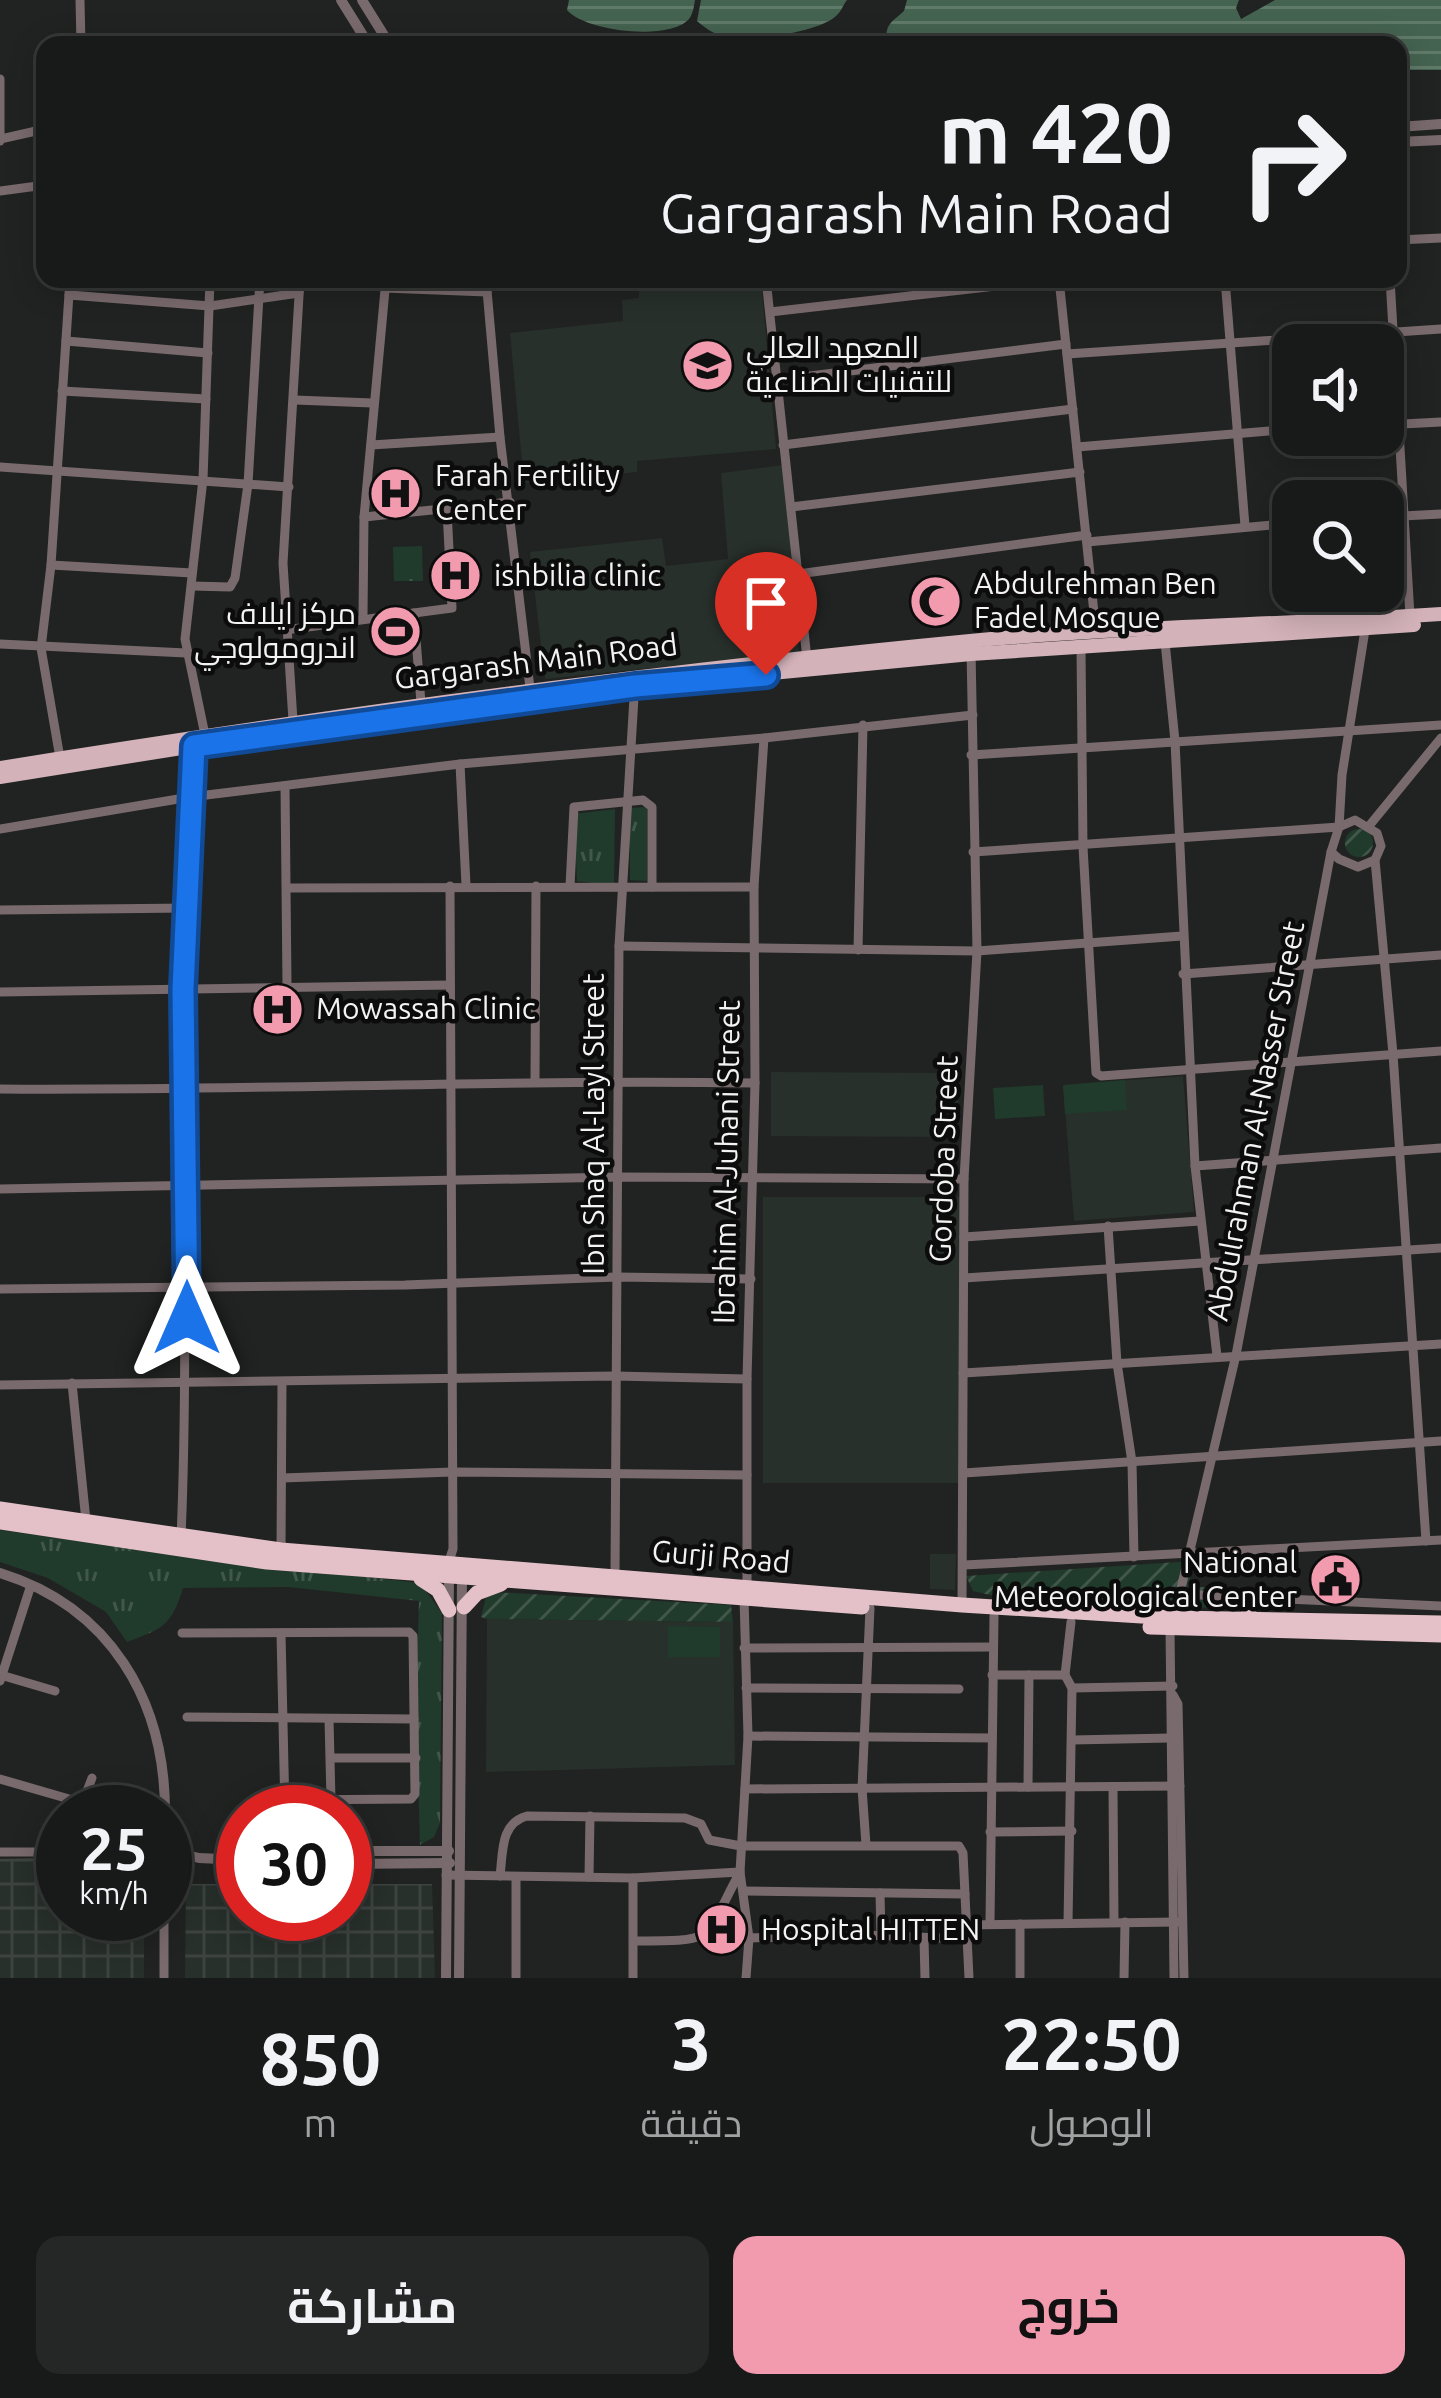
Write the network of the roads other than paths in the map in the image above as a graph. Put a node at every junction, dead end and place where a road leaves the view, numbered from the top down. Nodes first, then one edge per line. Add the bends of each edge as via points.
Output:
1 (80, 0) edge
2 (341, 0) edge
3 (362, 0) edge
4 (81, 36) edge
5 (363, 36) edge
6 (384, 36) edge
7 (0, 79) edge
8 (1441, 124) edge
9 (1407, 127) edge
10 (36, 131) edge
11 (0, 140) edge
12 (1441, 140) edge
13 (1407, 142) edge
14 (36, 186) edge
15 (0, 191) edge
16 (1441, 238) edge
17 (1407, 240) edge
18 (69, 288) edge
19 (210, 288) edge
20 (259, 288) edge
21 (299, 288) edge
22 (385, 288) edge
23 (436, 288) edge
24 (487, 288) edge
25 (767, 288) edge
26 (980, 288) edge
27 (1060, 288) edge
28 (1226, 288) edge
29 (1391, 288) edge
30 (299, 292) junction
31 (487, 292) junction
32 (69, 295) junction
33 (258, 299) junction
34 (210, 306) junction
35 (770, 312) junction
36 (1393, 324) edge
37 (1441, 329) edge
38 (1404, 332) edge
39 (1272, 339) edge
40 (66, 341) junction
41 (1229, 341) junction
42 (1066, 349) junction
43 (208, 353) junction
44 (778, 380) junction
45 (62, 391) junction
46 (206, 399) junction
47 (295, 400) junction
48 (373, 403) junction
49 (1073, 409) junction
50 (1441, 422) edge
51 (1404, 424) edge
52 (1272, 431) edge
53 (1238, 432) junction
54 (500, 437) junction
55 (370, 445) junction
56 (783, 445) junction
57 (1077, 447) junction
58 (0, 467) edge
59 (58, 468) junction
60 (1080, 472) junction
61 (203, 479) junction
62 (248, 484) junction
63 (289, 488) junction
64 (510, 502) junction
65 (791, 507) junction
66 (447, 510) junction
67 (1441, 514) edge
68 (1404, 515) joint
69 (364, 517) junction
70 (1272, 524) edge
71 (1245, 526) junction
72 (1087, 538) junction
73 (52, 565) junction
74 (192, 573) junction
75 (798, 574) junction
76 (192, 586) junction
77 (414, 613) junction
78 (1410, 616) junction
79 (363, 617) junction
80 (1441, 618) edge
81 (285, 630) junction
82 (1365, 630) junction
83 (1097, 639) junction
84 (1165, 642) junction
85 (0, 644) edge
86 (41, 647) junction
87 (971, 648) junction
88 (1081, 648) junction
89 (186, 653) junction
90 (807, 659) junction
91 (635, 681) junction
92 (530, 688) junction
93 (421, 703) junction
94 (974, 715) junction
95 (293, 721) junction
96 (862, 724) junction
97 (1441, 725) edge
98 (1351, 729) junction
99 (1441, 737) edge
100 (764, 738) junction
101 (197, 740) junction
102 (1174, 741) junction
103 (1082, 748) junction
104 (628, 749) junction
105 (971, 755) junction
106 (60, 758) junction
107 (460, 764) junction
108 (0, 768) edge
109 (0, 777) edge
110 (284, 785) junction
111 (190, 797) junction
112 (630, 801) junction
113 (1369, 826) junction
114 (1340, 827) junction
115 (0, 829) edge
116 (1179, 840) junction
117 (1083, 848) junction
118 (974, 852) junction
119 (1331, 852) junction
120 (1375, 860) junction
121 (466, 885) junction
122 (450, 886) junction
123 (536, 886) junction
124 (570, 886) junction
125 (621, 887) junction
126 (652, 887) junction
127 (754, 887) junction
128 (286, 888) junction
129 (188, 908) junction
130 (0, 910) edge
131 (1182, 936) junction
132 (1088, 944) junction
133 (619, 946) junction
134 (754, 949) junction
135 (858, 950) junction
136 (976, 951) junction
137 (1441, 955) edge
138 (1384, 961) junction
139 (1312, 964) junction
140 (1184, 974) junction
141 (451, 985) junction
142 (286, 986) junction
143 (183, 989) junction
144 (0, 992) edge
145 (1441, 1051) edge
146 (1394, 1054) junction
147 (1290, 1062) junction
148 (1190, 1069) junction
149 (619, 1080) junction
150 (535, 1081) junction
151 (449, 1082) junction
152 (755, 1083) junction
153 (0, 1089) edge
154 (183, 1089) junction
155 (1441, 1148) edge
156 (1400, 1152) junction
157 (1272, 1160) junction
158 (1195, 1166) junction
159 (620, 1177) junction
160 (964, 1179) junction
161 (752, 1180) junction
162 (452, 1181) junction
163 (185, 1186) junction
164 (0, 1189) edge
165 (1200, 1221) junction
166 (1108, 1226) junction
167 (964, 1237) junction
168 (1441, 1248) edge
169 (1407, 1250) junction
170 (1253, 1259) junction
171 (1204, 1262) junction
172 (1111, 1268) junction
173 (617, 1277) junction
174 (964, 1278) junction
175 (751, 1279) junction
176 (453, 1283) junction
177 (187, 1285) junction
178 (0, 1289) edge
179 (1441, 1344) edge
180 (1414, 1346) junction
181 (1236, 1355) junction
182 (1217, 1356) junction
183 (1117, 1363) junction
184 (963, 1373) junction
185 (615, 1376) junction
186 (452, 1378) junction
187 (747, 1379) junction
188 (72, 1383) junction
189 (188, 1383) junction
190 (282, 1383) junction
191 (0, 1385) edge
192 (1441, 1442) edge
193 (1419, 1443) junction
194 (1215, 1455) junction
195 (1132, 1462) junction
196 (452, 1472) junction
197 (615, 1473) junction
198 (964, 1473) junction
199 (747, 1475) junction
200 (281, 1478) junction
201 (0, 1509) edge
202 (86, 1521) junction
203 (0, 1522) edge
204 (181, 1538) junction
205 (1441, 1540) edge
206 (1426, 1541) junction
207 (281, 1550) junction
208 (1190, 1555) junction
209 (1134, 1557) junction
210 (964, 1565) junction
211 (455, 1566) junction
212 (0, 1573) edge
213 (407, 1574) junction
214 (615, 1574) junction
215 (520, 1579) junction
216 (32, 1585) junction
217 (746, 1593) junction
218 (1179, 1594) junction
219 (1250, 1599) junction
220 (962, 1605) junction
221 (1441, 1606) edge
222 (456, 1608) junction
223 (870, 1608) junction
224 (994, 1616) junction
225 (1248, 1620) junction
226 (1071, 1622) junction
227 (1172, 1623) junction
228 (1441, 1623) edge
229 (182, 1633) dead end
230 (281, 1633) junction
231 (1441, 1635) edge
232 (6, 1643) edge
233 (869, 1646) junction
234 (993, 1647) junction
235 (744, 1648) junction
236 (992, 1675) junction
237 (1029, 1675) junction
238 (1065, 1676) junction
239 (1, 1678) edge
240 (746, 1688) junction
241 (1072, 1688) junction
242 (865, 1689) junction
243 (959, 1689) dead end
244 (56, 1690) dead end
245 (1173, 1690) junction
246 (283, 1717) junction
247 (187, 1718) dead end
248 (329, 1719) junction
249 (413, 1719) junction
250 (748, 1736) junction
251 (992, 1738) junction
252 (1170, 1738) junction
253 (865, 1740) junction
254 (1072, 1740) junction
255 (331, 1758) junction
256 (416, 1758) junction
257 (92, 1778) dead end
258 (0, 1779) edge
259 (163, 1785) edge
260 (285, 1785) edge
261 (331, 1785) edge
262 (991, 1786) junction
263 (1073, 1786) junction
264 (1113, 1786) junction
265 (1175, 1786) junction
266 (1028, 1787) junction
267 (862, 1788) junction
268 (745, 1789) junction
269 (372, 1799) edge
270 (590, 1816) junction
271 (1072, 1831) junction
272 (990, 1832) junction
273 (866, 1844) junction
274 (740, 1846) junction
275 (0, 1852) edge
276 (36, 1852) edge
277 (372, 1854) edge
278 (452, 1863) junction
279 (372, 1864) edge
280 (740, 1872) junction
281 (500, 1876) junction
282 (516, 1876) junction
283 (589, 1877) junction
284 (633, 1878) junction
285 (745, 1891) junction
286 (880, 1893) junction
287 (965, 1894) junction
288 (990, 1922) junction
289 (1120, 1922) junction
290 (1178, 1922) junction
291 (1068, 1923) junction
292 (1020, 1924) junction
293 (967, 1925) junction
294 (881, 1935) junction
295 (749, 1938) junction
296 (923, 1939) junction
297 (968, 1939) junction
298 (164, 1941) edge
299 (634, 1941) junction
300 (164, 1978) edge
301 (446, 1978) edge
302 (459, 1978) edge
303 (516, 1978) edge
304 (633, 1978) edge
305 (746, 1978) edge
306 (926, 1978) edge
307 (969, 1978) edge
308 (1020, 1978) edge
309 (1124, 1978) edge
310 (1174, 1978) edge
311 (1184, 1978) edge

1 - 4 street
2 - 5 street
3 - 6 street
7 - 11 street
8 - 9 street
10 - 11 street
12 - 13 street
14 - 15 street
16 - 17 street
18 - 32 street
19 - 34 street
20 - 33 street
21 - 30 street
22 - 48 street
23 - 31 street
24 - 31 street
25 - 35 street
26 - 35 street
27 - 42 street
28 - 41 street
29 - 36 street
30 - 33 street
30 - 47 street
31 - 54 street
32 - 34 street
32 - 40 street
33 - 34 street
33 - 62 street
34 - 43 street
35 - 44 street
37 - 38 street
39 - 41 street
40 - 43 street
40 - 45 street
41 - 42 street
41 - 53 street
42 - 44 street
42 - 49 street
43 - 46 street
44 - 56 street
45 - 46 street
45 - 59 street
46 - 61 street
47 - 48 street
47 - 63 street
48 - 55 street
49 - 56 street
49 - 57 street
50 - 51 street
52 - 53 street
53 - 57 street
53 - 71 street
54 - 55 street
54 - 64 street
55 - 69 street
56 - 65 street
57 - 60 street
58 - 59 street
59 - 61 street
59 - 73 street
60 - 65 street
60 - 72 street
61 - 62 street
61 - 74 street
62 - 63 street
62 - 76 street via 234,582
63 - 81 street
64 - 66 street
64 - 92 street
65 - 75 street
66 - 69 street
66 - 77 street via 454,606
67 - 68 street
68 - 78 street
69 - 79 street
70 - 71 street
71 - 72 street
72 - 75 street
72 - 83 street
73 - 74 street
73 - 86 street
74 - 76 street
75 - 90 street
76 - 89 street
77 - 79 street
77 - 93 street
78 - 80 main road, Gargarash Main Road
78 - 83 main road, Gargarash Main Road
79 - 81 street
80 - 82 main road, Gargarash Main Road
81 - 95 street
82 - 84 main road, Gargarash Main Road
82 - 98 street, Abdulrahman Al-Nasser Street
83 - 84 main road, Gargarash Main Road
83 - 87 main road, Gargarash Main Road
83 - 88 main road, Gargarash Main Road
84 - 102 street
85 - 86 street
86 - 89 street
86 - 106 street
87 - 88 main road, Gargarash Main Road
87 - 90 main road, Gargarash Main Road
87 - 91 main road, Gargarash Main Road
87 - 94 street, Gordoba Street
88 - 103 street
89 - 101 street
90 - 91 main road, Gargarash Main Road
91 - 92 main road, Gargarash Main Road
91 - 101 main road, Gargarash Main Road
91 - 104 street, Ibn Shaq Al-Layl Street
92 - 93 main road, Gargarash Main Road
93 - 95 main road, Gargarash Main Road
94 - 96 street
94 - 105 street, Gordoba Street
95 - 101 main road, Gargarash Main Road
96 - 100 street
96 - 135 street
97 - 98 street
98 - 102 street
98 - 114 street, Abdulrahman Al-Nasser Street
99 - 113 street
100 - 104 street
100 - 127 street, Ibrahim Al-Juhani Street
101 - 106 main road, Gargarash Main Road
101 - 109 main road, Gargarash Main Road
101 - 111 street
102 - 103 street
102 - 116 street
103 - 105 street
103 - 117 street
104 - 107 street
104 - 112 street, Ibn Shaq Al-Layl Street
105 - 118 street, Gordoba Street
106 - 108 main road, Gargarash Main Road
107 - 110 street
107 - 121 street
110 - 111 street
110 - 128 street
111 - 115 street
111 - 129 street
112 - 124 street via 572,809
112 - 125 street, Ibn Shaq Al-Layl Street
112 - 126 street via 652,807
113 - 114 street via 1354,820
113 - 120 street via 1381,840
114 - 116 street
114 - 119 street, Abdulrahman Al-Nasser Street
116 - 117 street
116 - 131 street
117 - 118 street
117 - 132 street
118 - 136 street, Gordoba Street
119 - 120 street via 1358,867
119 - 139 street, Abdulrahman Al-Nasser Street
120 - 138 street
121 - 122 street
121 - 123 street
122 - 128 street
122 - 141 street
123 - 124 street
123 - 150 street
124 - 125 street
125 - 126 street
125 - 133 street, Ibn Shaq Al-Layl Street
126 - 127 street
127 - 134 street, Ibrahim Al-Juhani Street
128 - 142 street
129 - 130 street
129 - 143 street
131 - 132 street
131 - 140 street
132 - 136 street
132 - 148 street via 1096,1073
133 - 134 street
133 - 149 street, Ibn Shaq Al-Layl Street
134 - 135 street
134 - 152 street, Ibrahim Al-Juhani Street
135 - 136 street
136 - 160 street, Gordoba Street
137 - 138 street
138 - 139 street
138 - 146 street
139 - 140 street
139 - 147 street, Abdulrahman Al-Nasser Street
140 - 148 street
141 - 142 street
141 - 151 street
142 - 143 street
143 - 144 street
143 - 154 street
145 - 146 street
146 - 147 street
146 - 156 street
147 - 148 street
147 - 157 street, Abdulrahman Al-Nasser Street
148 - 158 street
149 - 150 street
149 - 152 street
149 - 159 street, Ibn Shaq Al-Layl Street
150 - 151 street
151 - 154 street
151 - 162 street
152 - 161 street, Ibrahim Al-Juhani Street
153 - 154 street
154 - 163 street
155 - 156 street
156 - 157 street
156 - 169 street
157 - 158 street
157 - 170 street, Abdulrahman Al-Nasser Street
158 - 165 street
159 - 161 street
159 - 162 street
159 - 173 street, Ibn Shaq Al-Layl Street
160 - 161 street
160 - 167 street, Gordoba Street
161 - 175 street, Ibrahim Al-Juhani Street
162 - 163 street
162 - 176 street
163 - 164 street
163 - 177 street
165 - 166 street
165 - 171 street
166 - 167 street
166 - 172 street
167 - 174 street, Gordoba Street
168 - 169 street
169 - 170 street
169 - 180 street
170 - 171 street
170 - 181 street, Abdulrahman Al-Nasser Street
171 - 172 street
171 - 182 street
172 - 174 street
172 - 183 street
173 - 175 street
173 - 176 street
173 - 185 street, Ibn Shaq Al-Layl Street
174 - 184 street, Gordoba Street
175 - 187 street, Ibrahim Al-Juhani Street
176 - 177 street
176 - 186 street
177 - 178 street
177 - 189 street
179 - 180 street
180 - 181 street
180 - 193 street
181 - 182 street
181 - 194 street, Abdulrahman Al-Nasser Street
182 - 183 street
183 - 184 street
183 - 195 street
184 - 198 street, Gordoba Street
185 - 186 street
185 - 187 street
185 - 197 street, Ibn Shaq Al-Layl Street
186 - 190 street
186 - 196 street
187 - 199 street, Ibrahim Al-Juhani Street
188 - 189 street
188 - 191 street
188 - 202 street
189 - 190 street
189 - 204 street
190 - 200 street
192 - 193 street
193 - 194 street
193 - 206 street
194 - 195 street
194 - 208 street, Abdulrahman Al-Nasser Street
195 - 198 street
195 - 209 street
196 - 197 street
196 - 200 street
196 - 211 street
197 - 199 street
197 - 214 street, Ibn Shaq Al-Layl Street
198 - 210 street, Gordoba Street
199 - 217 street, Ibrahim Al-Juhani Street
200 - 207 street
201 - 202 highway, Gurji Road
202 - 204 highway, Gurji Road
203 - 213 highway, Gurji Road
204 - 207 highway, Gurji Road
205 - 206 street
206 - 208 street
207 - 211 highway, Gurji Road
208 - 209 street
208 - 218 street, Abdulrahman Al-Nasser Street
209 - 210 street
210 - 220 street, Gordoba Street
211 - 213 highway, Gurji Road
211 - 214 highway, Gurji Road
211 - 215 highway, Gurji Road
211 - 222 street
212 - 216 street
213 - 222 highway via 432,1584
214 - 217 highway, Gurji Road
215 - 217 highway, Gurji Road
215 - 222 highway
216 - 232 street
216 - 259 street via 89,1622 116,1651 149,1707
217 - 220 highway, Gurji Road
217 - 223 highway, Gurji Road
217 - 235 street, Ibrahim Al-Juhani Street
218 - 219 street
218 - 227 street, Abdulrahman Al-Nasser Street
219 - 221 street
219 - 225 highway
220 - 227 highway, Gurji Road
222 - 278 street
223 - 224 highway, Gurji Road
223 - 233 street
224 - 226 highway, Gurji Road
224 - 234 street
225 - 227 highway, Gurji Road
225 - 228 highway, Gurji Road
226 - 227 highway, Gurji Road
226 - 238 street
227 - 231 highway, Gurji Road
227 - 245 street, Abdulrahman Al-Nasser Street
229 - 230 street
230 - 246 street
230 - 249 street via 409,1632
232 - 239 street
233 - 234 street
233 - 235 street
233 - 242 street
234 - 236 street
235 - 240 street, Ibrahim Al-Juhani Street
236 - 237 street
236 - 251 street
237 - 238 street
237 - 266 street
238 - 241 street
239 - 244 street
240 - 242 street
240 - 250 street, Ibrahim Al-Juhani Street
241 - 245 street
241 - 254 street
242 - 243 street
242 - 253 street
245 - 252 street
245 - 265 street
246 - 247 street
246 - 248 street
246 - 260 street
248 - 249 street
248 - 255 street
249 - 256 street
250 - 253 street
250 - 268 street, Ibrahim Al-Juhani Street
251 - 253 street
251 - 262 street
252 - 254 street
252 - 265 street
253 - 267 street
254 - 263 street
255 - 256 street
255 - 261 street
256 - 269 street via 411,1799
257 - 258 street via 76,1801
262 - 266 street
262 - 267 street
262 - 272 street
263 - 264 street
263 - 266 street
263 - 271 street
264 - 265 street
264 - 289 street
265 - 290 street
267 - 268 street
267 - 273 street
268 - 274 street, Ibrahim Al-Juhani Street
270 - 274 street via 685,1818 709,1840
270 - 281 street via 516,1819
270 - 283 street
271 - 272 street
271 - 291 street
272 - 288 street
273 - 274 street
273 - 287 street via 961,1847
274 - 280 street, Ibrahim Al-Juhani Street
275 - 276 street
277 - 278 street
278 - 279 street
278 - 281 street
278 - 301 street
278 - 302 street
280 - 284 street
280 - 285 street
280 - 299 street via 705,1935
281 - 282 street
282 - 283 street
282 - 303 street
283 - 284 street
284 - 299 street
285 - 286 street
285 - 295 street
286 - 287 street
286 - 294 street
287 - 293 street
288 - 292 street
288 - 293 street
289 - 290 street
289 - 291 street
289 - 309 street
290 - 310 street
290 - 311 street
291 - 292 street
292 - 308 street
293 - 297 street
294 - 295 street
294 - 296 street
295 - 305 street
296 - 297 street
296 - 306 street
297 - 307 street
298 - 300 street
299 - 304 street

